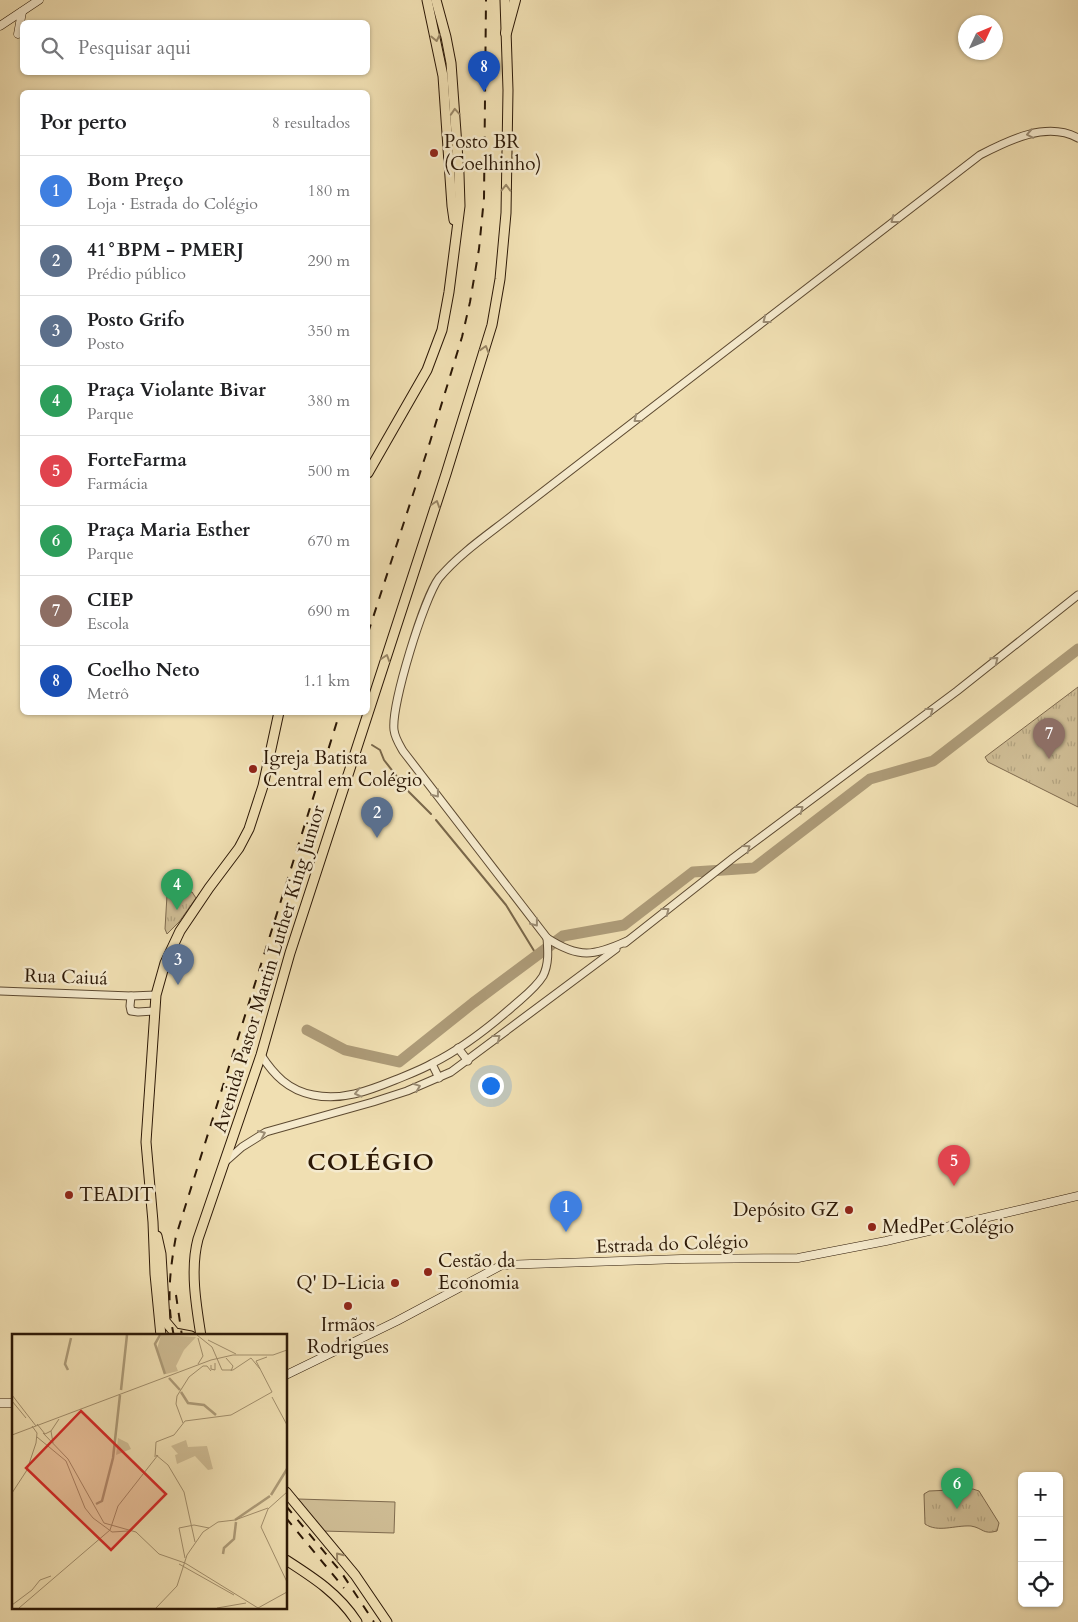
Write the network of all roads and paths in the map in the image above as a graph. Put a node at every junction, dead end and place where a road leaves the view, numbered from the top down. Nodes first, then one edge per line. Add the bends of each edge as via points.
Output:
1 (39, 0) edge
2 (427, 0) edge
3 (436, 0) edge
4 (505, 0) edge
5 (515, 0) edge
6 (22, 12) junction
7 (21, 20) edge
8 (20, 23) edge
9 (0, 26) edge
10 (506, 33) junction
11 (18, 34) dead end
12 (1078, 138) edge
13 (456, 228) junction
14 (370, 470) edge
15 (1078, 595) edge
16 (370, 707) edge
17 (279, 715) edge
18 (367, 715) edge
19 (627, 941) junction
20 (549, 943) junction
21 (0, 991) edge
22 (156, 995) junction
23 (131, 996) junction
24 (154, 1011) junction
25 (458, 1048) junction
26 (261, 1055) junction
27 (468, 1061) junction
28 (432, 1064) junction
29 (439, 1078) junction
30 (224, 1164) junction
31 (1078, 1196) edge
32 (153, 1222) junction
33 (196, 1296) junction
34 (161, 1334) edge
35 (177, 1334) edge
36 (181, 1334) edge
37 (201, 1334) edge
38 (288, 1374) edge
39 (288, 1494) edge
40 (288, 1561) edge
41 (357, 1622) edge
42 (386, 1622) edge

1 - 6 main road
2 -> 13 main road via 443,76
13 -> 3 main road via 460,206 453,86 446,37
4 - 10 main road, Avenida Pastor Martin Luther King Junior
5 - 10 highway
6 - 7 main road
6 - 9 main road
8 - 11 main road
16 -> 10 main road, Avenida Pastor Martin Luther King Junior via 492,325 506,213
12 -> 20 street via 1055,132 1035,133 1018,137 980,155 514,514 459,558 438,580 429,595 412,644 398,701 394,730 397,741
13 - 14 main road via 449,292 434,355
19 -> 15 street via 957,691
17 - 22 main road via 249,829 180,931 165,963
26 -> 18 main road, Avenida Pastor Martin Luther King Junior via 290,952
19 - 20 street via 595,953 582,953
27 -> 19 street
20 - 25 street via 546,968 536,985 489,1027
21 - 23 street, Rua Caiuá
22 - 23 street, Rua Caiuá
22 - 24 main road
23 - 24 street, Rua Caiuá via 131,1010
24 - 32 main road via 146,1142
25 - 27 street
25 - 28 street
28 -> 26 street via 358,1094 328,1097 288,1086
26 - 30 main road, Avenida Pastor Martin Luther King Junior
27 - 29 street
28 - 29 street
30 -> 29 street via 242,1147 266,1132 373,1102
30 - 33 main road, Avenida Pastor Martin Luther King Junior via 195,1248
31 - 38 main road, Estrada do Colégio via 798,1258 502,1265
32 - 34 main road
32 - 35 main road via 161,1254 164,1316 168,1326
33 - 36 main road via 195,1325
33 - 37 main road, Avenida Pastor Martin Luther King Junior
42 -> 39 main road via 355,1575
40 - 41 main road via 331,1591

